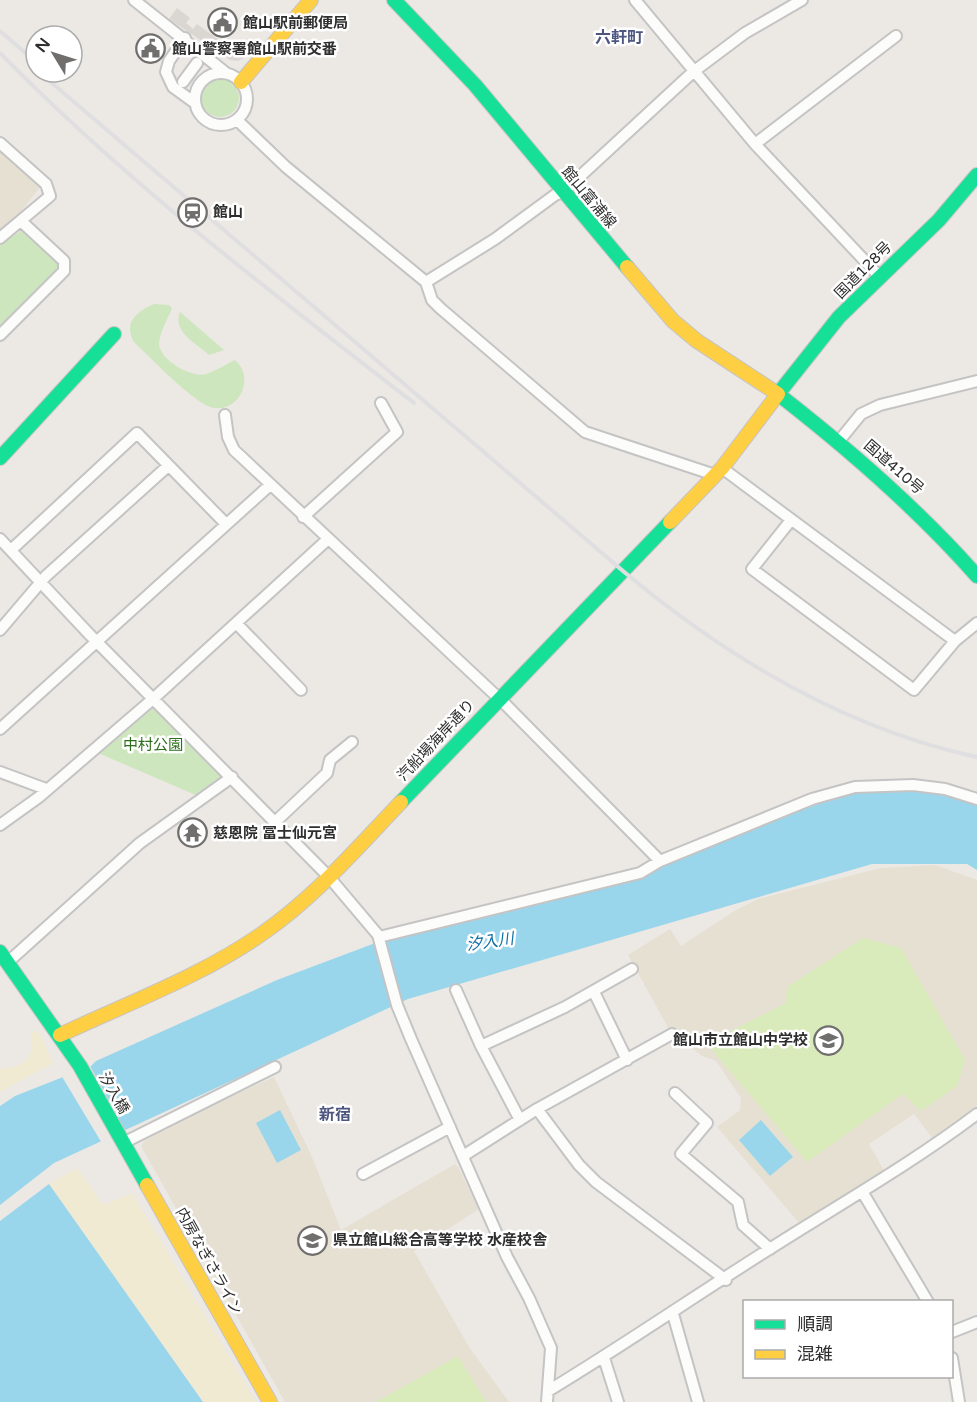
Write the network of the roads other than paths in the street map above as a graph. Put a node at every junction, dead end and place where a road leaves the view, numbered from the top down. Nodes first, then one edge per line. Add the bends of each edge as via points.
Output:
1 (134, 0) edge
2 (311, 0) edge
3 (394, 0) edge
4 (635, 0) edge
5 (802, 0) edge
6 (896, 36) dead end
7 (185, 38) junction
8 (197, 63) dead end
9 (693, 72) junction
10 (226, 73) junction
11 (183, 82) dead end
12 (241, 82) junction
13 (195, 103) junction
14 (237, 120) junction
15 (0, 143) edge
16 (755, 144) junction
17 (977, 175) edge
18 (563, 192) junction
19 (22, 222) junction
20 (0, 238) edge
21 (879, 276) junction
22 (426, 282) junction
23 (114, 334) dead end
24 (0, 335) edge
25 (977, 381) edge
26 (778, 394) junction
27 (381, 403) dead end
28 (225, 415) dead end
29 (839, 441) junction
30 (0, 458) edge
31 (168, 466) junction
32 (718, 472) junction
33 (270, 485) junction
34 (303, 517) junction
35 (791, 520) junction
36 (226, 524) junction
37 (0, 539) edge
38 (327, 540) junction
39 (10, 550) junction
40 (977, 576) edge
41 (41, 582) junction
42 (977, 623) edge
43 (237, 624) junction
44 (0, 630) edge
45 (954, 640) junction
46 (98, 641) junction
47 (301, 690) dead end
48 (154, 698) junction
49 (498, 699) junction
50 (0, 729) edge
51 (352, 742) dead end
52 (0, 772) edge
53 (232, 777) junction
54 (46, 789) junction
55 (977, 799) edge
56 (275, 822) junction
57 (0, 825) edge
58 (660, 861) junction
59 (329, 877) junction
60 (380, 939) junction
61 (4, 957) edge
62 (632, 969) dead end
63 (456, 990) dead end
64 (594, 992) junction
65 (672, 1034) dead end
66 (60, 1035) junction
67 (481, 1046) junction
68 (627, 1060) junction
69 (275, 1067) dead end
70 (675, 1093) dead end
71 (537, 1109) junction
72 (977, 1114) edge
73 (520, 1120) junction
74 (450, 1127) junction
75 (121, 1139) junction
76 (463, 1156) junction
77 (363, 1174) dead end
78 (863, 1193) junction
79 (770, 1249) junction
80 (726, 1280) junction
81 (927, 1300) edge
82 (673, 1314) junction
83 (977, 1322) edge
84 (953, 1331) edge
85 (604, 1358) junction
86 (953, 1369) edge
87 (547, 1397) edge
88 (270, 1402) edge
89 (618, 1402) edge
90 (698, 1402) edge
91 (959, 1402) edge

1 - 7 street
2 - 12 main road
3 - 18 main road, 館山富浦線 via 475,86
4 - 9 street
5 - 9 street via 745,33
6 - 16 street
7 - 10 street
7 - 13 street via 166,72 173,87
8 - 11 street
9 - 16 street
9 - 18 street
10 - 12 street
10 - 13 street via 212,74 201,81
12 - 14 street via 247,102
13 - 14 street via 199,115 209,123 221,126
14 - 22 street via 286,167
15 - 19 street via 46,184 50,196
16 - 21 street
17 - 21 main road, 国道128号 via 939,220
18 - 22 street
18 - 26 main road, 館山富浦線 via 673,321
19 - 20 street
19 - 24 street via 64,261 64,272
21 - 26 main road, 国道128号 via 839,317
22 - 32 street via 432,300 440,308 585,432
23 - 30 main road
25 - 29 street via 880,405 861,414
26 - 29 main road, 国道410号
26 - 32 main road, 汽船場海岸通り
27 - 34 street via 397,432
28 - 33 street via 234,450
29 - 40 main road, 国道410号 via 909,501
31 - 36 street
31 - 39 street via 137,433
31 - 41 street
32 - 35 street
32 - 49 main road, 汽船場海岸通り
33 - 34 street
33 - 36 street
34 - 38 street
35 - 45 street
35 - 45 street via 752,569 914,690
36 - 46 street
37 - 39 street
38 - 43 street
38 - 49 street
39 - 41 street
41 - 44 street
41 - 46 street
42 - 45 street
43 - 47 street
43 - 48 street
46 - 48 street
46 - 50 street
48 - 53 street
48 - 54 street
49 - 58 street
49 - 59 main road, 汽船場海岸通り
51 - 56 street via 330,760 327,773
52 - 54 street
53 - 56 street
53 - 61 street via 140,843
54 - 57 street
55 - 58 street via 913,785 855,787 793,807
56 - 59 street
58 - 60 street via 640,873
59 - 60 street
59 - 66 main road, 汽船場海岸通り via 265,932 229,955
60 - 74 street via 397,1005
61 - 66 main road, 汐入橋
62 - 64 street
63 - 67 street
64 - 67 street
64 - 68 street
65 - 68 street
66 - 75 main road, 汐入橋
67 - 73 street
68 - 71 street
69 - 75 street
70 - 79 street via 707,1124 681,1154 738,1202 743,1225
71 - 73 street
71 - 80 street via 596,1182
72 - 78 street
73 - 76 street
74 - 76 street
74 - 77 street
75 - 88 main road, 内房なぎさライン
76 - 87 street via 551,1348
78 - 79 street
78 - 81 street
79 - 80 street
80 - 82 street
82 - 85 street
82 - 90 street
83 - 84 street
85 - 87 street
85 - 89 street
86 - 91 street

